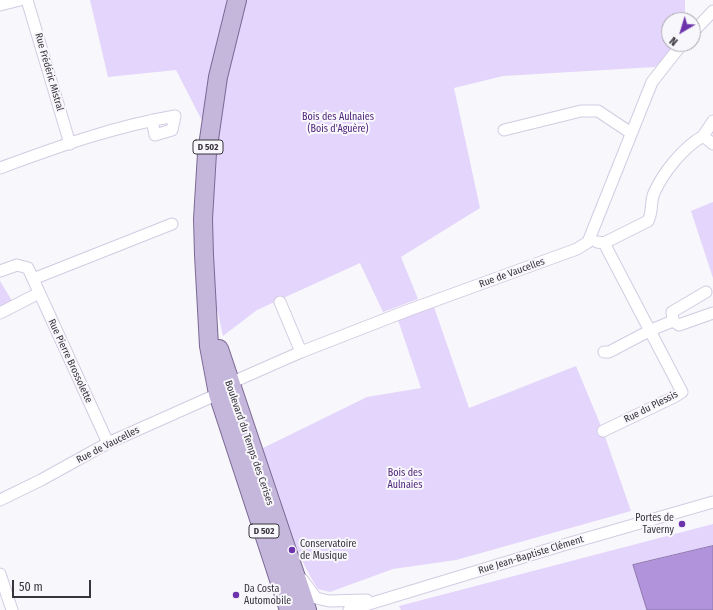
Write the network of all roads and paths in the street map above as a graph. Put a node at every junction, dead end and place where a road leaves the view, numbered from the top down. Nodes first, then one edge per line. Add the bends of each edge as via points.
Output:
1 (20, 0) edge
2 (28, 0) edge
3 (237, 0) edge
4 (0, 5) edge
5 (713, 11) edge
6 (701, 24) edge
7 (676, 52) edge
8 (152, 120) dead end
9 (713, 121) edge
10 (504, 130) dead end
11 (632, 132) junction
12 (703, 136) junction
13 (70, 144) junction
14 (713, 144) edge
15 (0, 168) edge
16 (172, 224) dead end
17 (588, 242) junction
18 (604, 243) junction
19 (0, 271) edge
20 (33, 279) junction
21 (706, 292) dead end
22 (39, 293) junction
23 (280, 302) dead end
24 (0, 313) edge
25 (713, 313) edge
26 (673, 321) junction
27 (651, 330) junction
28 (301, 352) junction
29 (604, 352) dead end
30 (224, 389) junction
31 (602, 431) dead end
32 (108, 443) junction
33 (0, 500) edge
34 (713, 502) edge
35 (286, 551) junction
36 (0, 574) edge
37 (388, 598) junction
38 (12, 610) edge
39 (289, 610) edge
40 (307, 610) edge
41 (349, 610) edge
42 (366, 610) edge

1 - 4 street
2 - 13 street, Rue Frédéric Mistral
3 - 30 main road, Boulevard du Temps des Cerises / D 502 via 218,77 207,153 203,219 206,296
5 - 6 street
7 - 11 street via 652,82
8 - 13 street
9 - 12 street
10 - 11 street via 581,111 598,111
11 - 17 street
12 - 14 street
12 - 18 street via 681,152 659,186 654,194 648,221
13 - 15 street
16 - 20 street
17 - 18 street
17 - 28 street, Rue de Vaucelles via 572,251
18 - 27 street, Rue du Plessis
19 - 20 street, Rue Pierre Brossolette via 17,265 28,268
20 - 22 street, Rue Pierre Brossolette
21 - 26 street via 672,312
22 - 24 street
22 - 32 street, Rue Pierre Brossolette
23 - 28 street
25 - 26 street via 679,325
26 - 27 street
27 - 29 street via 609,352
27 - 31 street, Rue du Plessis via 682,392
28 - 30 street, Rue de Vaucelles
30 - 32 street, Rue de Vaucelles
30 - 35 main road, Boulevard du Temps des Cerises / D 502
30 - 39 main road, Boulevard du Temps des Cerises / D 502
32 - 33 street, Rue de Vaucelles
34 - 37 street, Rue Jean-Baptiste Clément
35 - 37 street via 304,583 316,598 351,601
35 - 40 main road, Boulevard du Temps des Cerises / D 502
36 - 38 street
37 - 41 street, Rue Jean-Baptiste Clément
37 - 42 street

